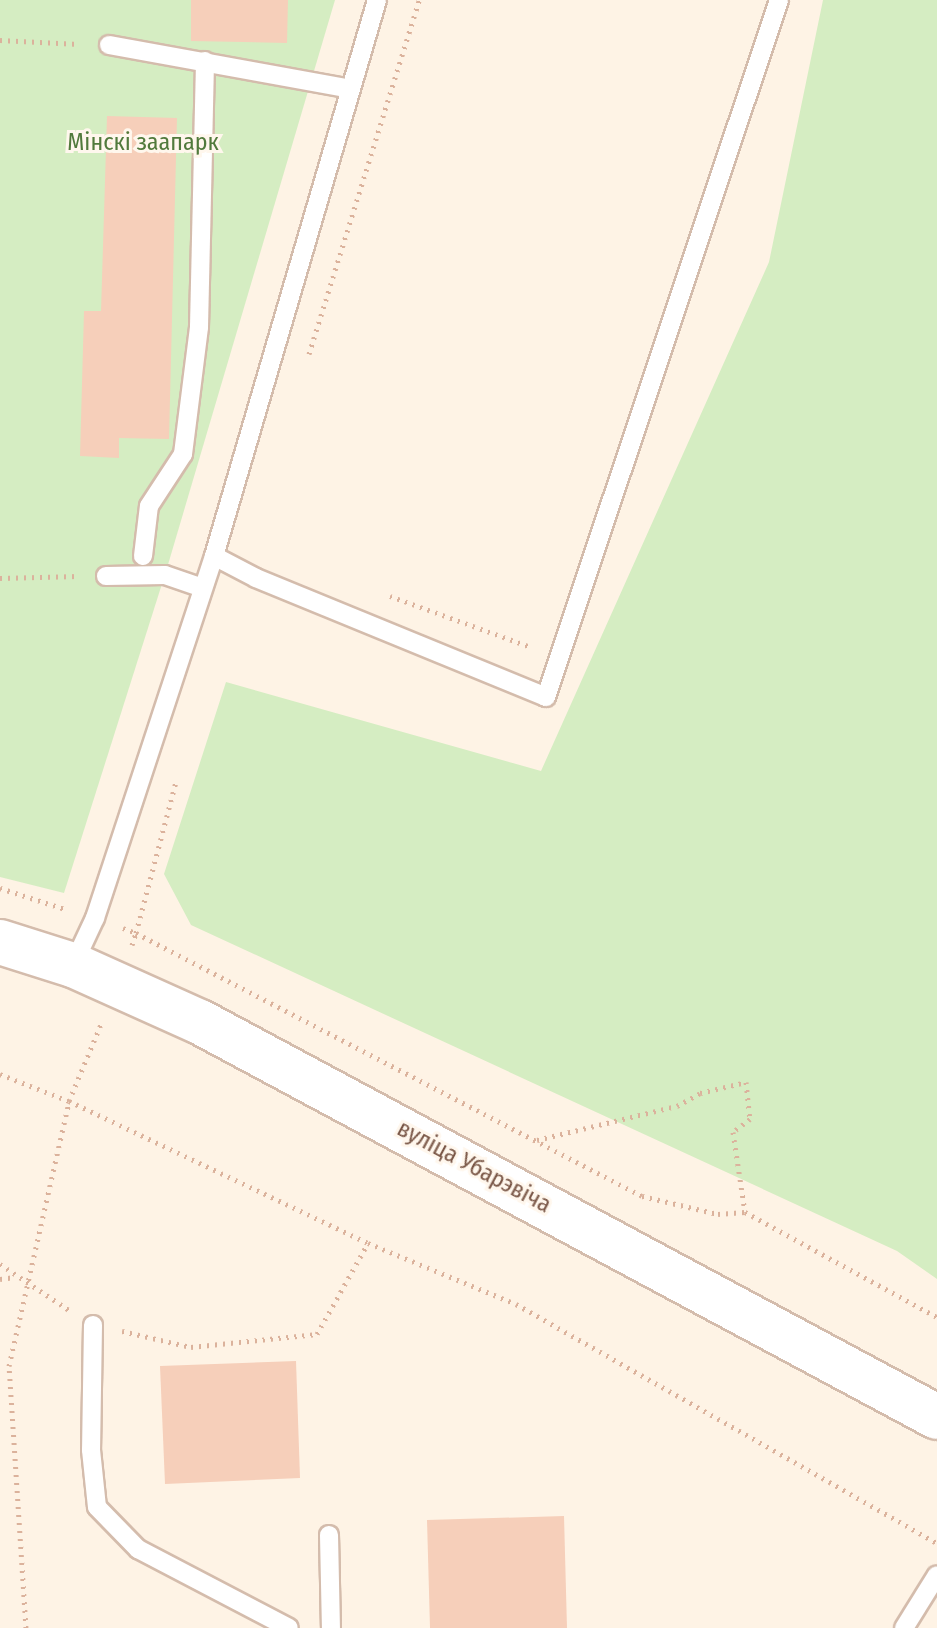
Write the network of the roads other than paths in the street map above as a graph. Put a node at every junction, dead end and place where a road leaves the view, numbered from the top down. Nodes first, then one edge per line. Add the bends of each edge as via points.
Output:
1 (377, 0) edge
2 (779, 0) edge
3 (109, 45) road end
4 (205, 61) junction
5 (350, 89) junction
6 (143, 556) dead end
7 (214, 556) junction
8 (106, 576) road end
9 (203, 588) junction
10 (0, 942) edge
11 (73, 965) junction
12 (93, 1325) road end
13 (937, 1417) edge
14 (329, 1535) dead end
15 (937, 1575) edge
16 (289, 1628) edge
17 (331, 1628) edge
18 (904, 1628) edge

1 - 5 lane
2 - 7 lane via 546,697
3 - 4 lane
4 - 5 lane
4 - 6 lane via 199,327 183,454 149,506
5 - 7 lane
7 - 9 lane
8 - 9 lane via 165,575
9 - 11 lane via 95,918
10 - 11 main road, вуліца Убарэвіча
11 - 13 main road, вуліца Убарэвіча via 323,1086
12 - 16 lane via 91,1450 97,1507 138,1549
14 - 17 lane
15 - 18 lane

